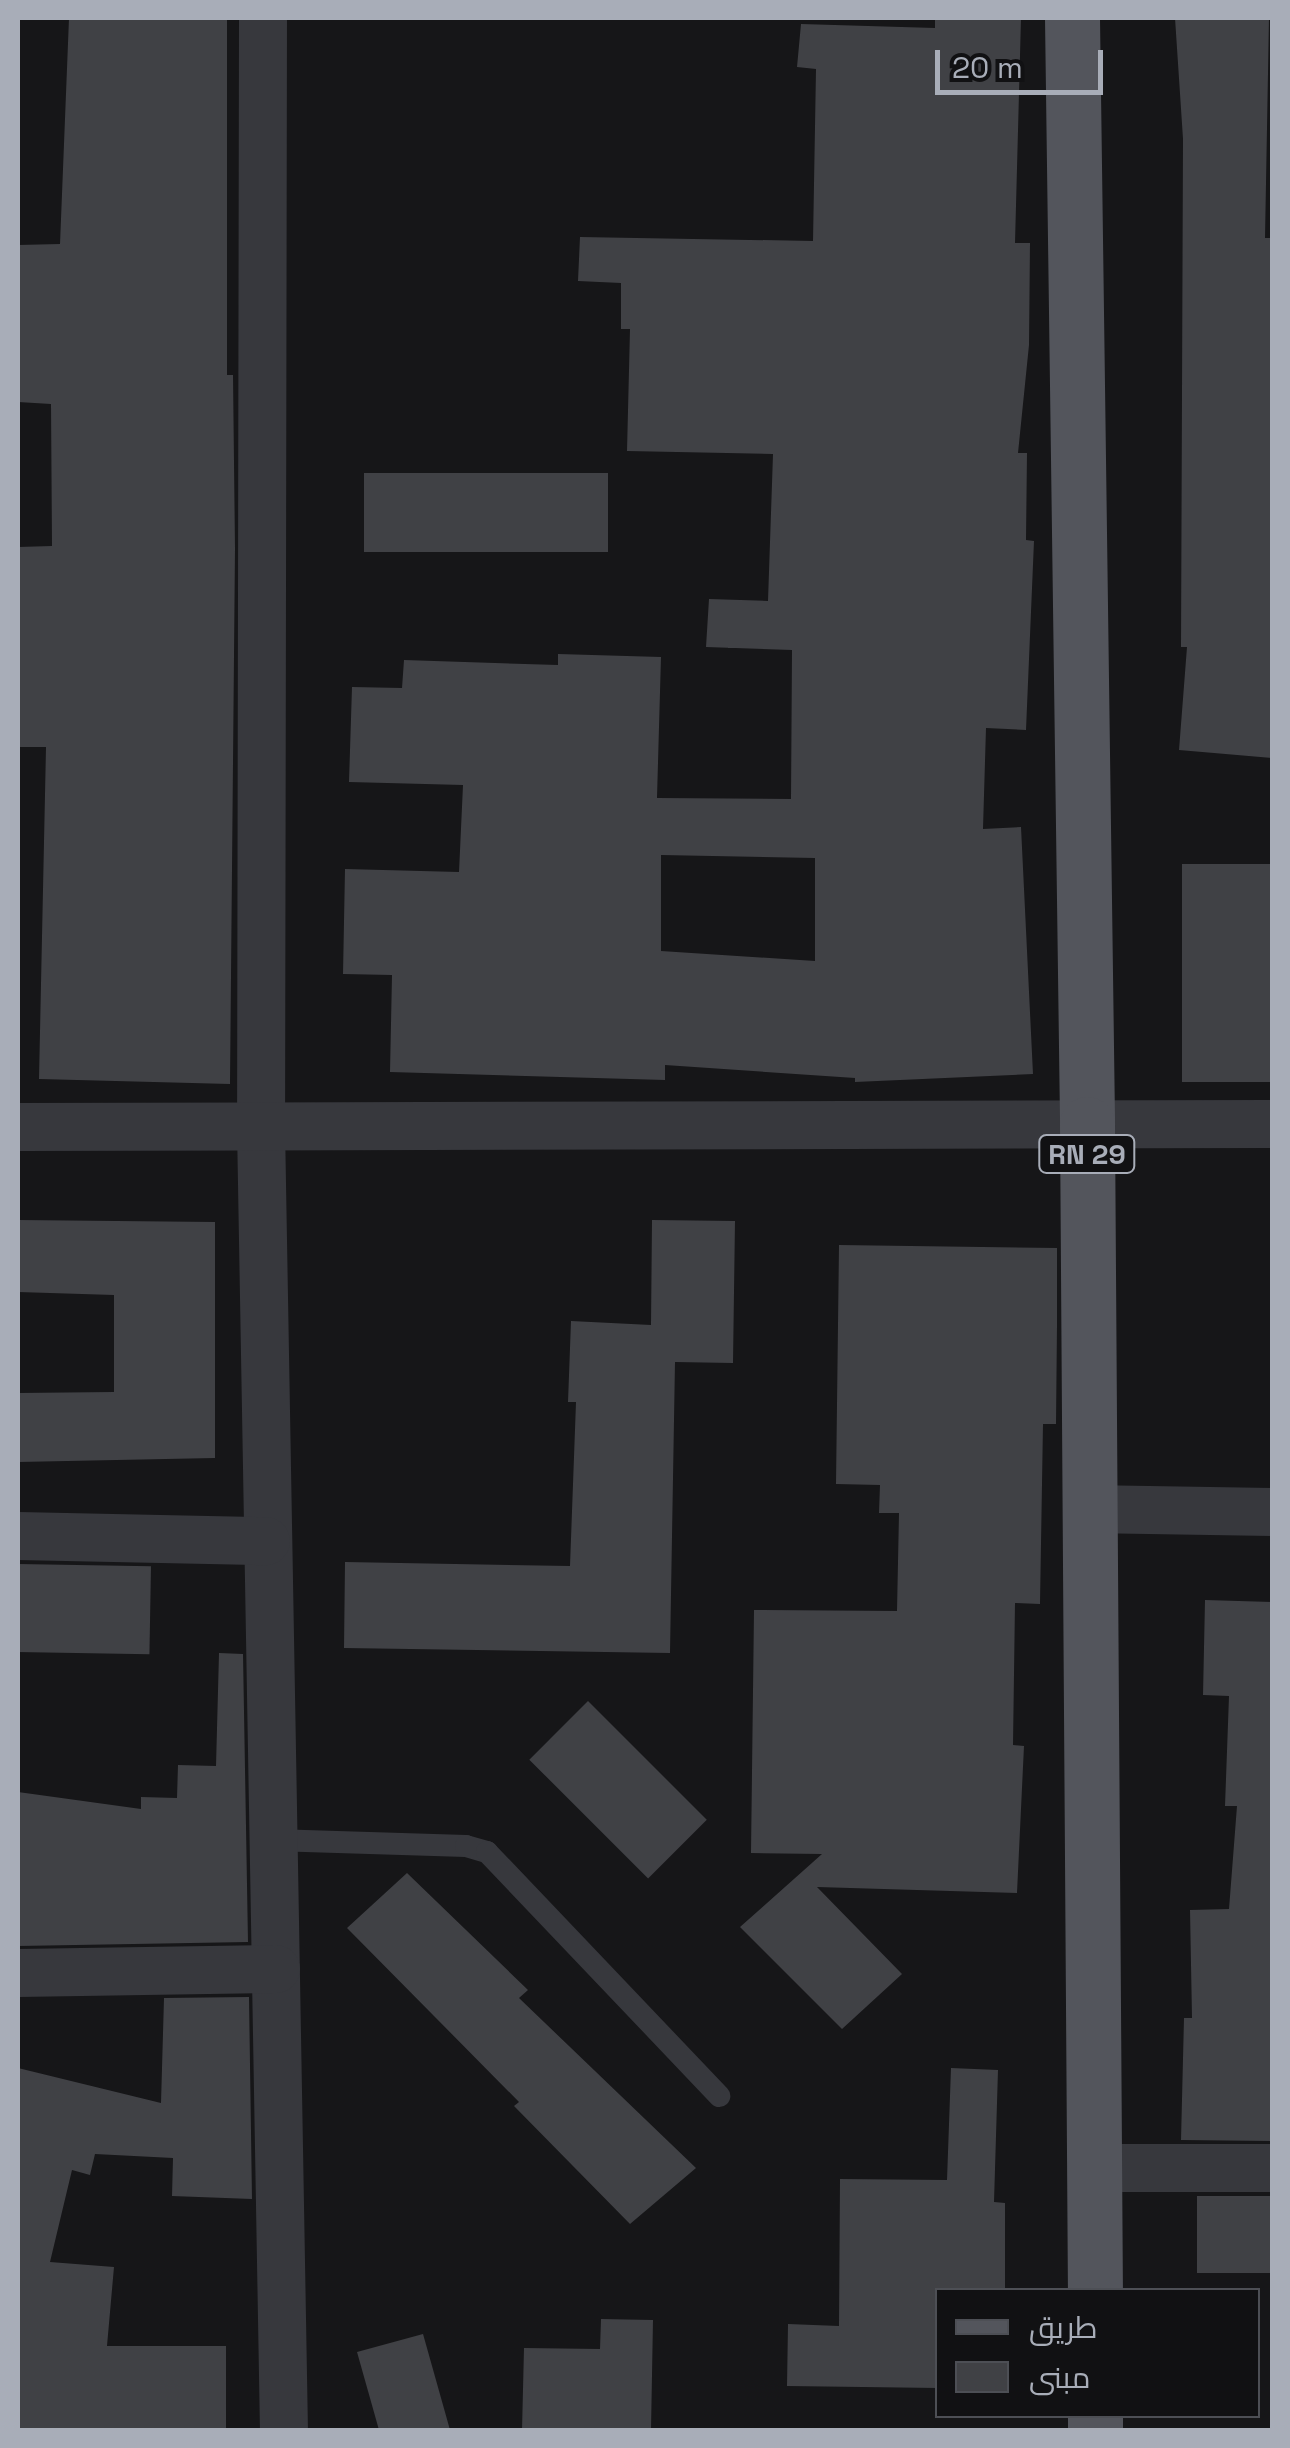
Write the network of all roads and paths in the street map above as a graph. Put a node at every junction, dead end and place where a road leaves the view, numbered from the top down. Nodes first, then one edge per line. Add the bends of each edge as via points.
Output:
1 (263, 18) edge
2 (1072, 18) edge
3 (1087, 1124) junction
4 (1272, 1124) edge
5 (261, 1126) junction
6 (18, 1127) edge
7 (1087, 1509) junction
8 (1272, 1512) edge
9 (18, 1536) edge
10 (266, 1541) junction
11 (273, 1840) junction
12 (276, 1969) junction
13 (18, 1973) edge
14 (719, 2096) dead end
15 (1094, 2168) junction
16 (1272, 2168) edge
17 (1095, 2288) edge
18 (284, 2430) edge

1 - 5 street
2 - 3 main road, RN 29
3 - 4 street
3 - 5 street
3 - 7 main road, RN 29
5 - 6 street
5 - 10 street
7 - 8 street
7 - 15 main road, RN 29
9 - 10 street
10 - 11 street
11 - 12 street
11 - 14 lane via 487,1852
12 - 13 street
12 - 18 street
15 - 16 street
15 - 17 main road, RN 29

